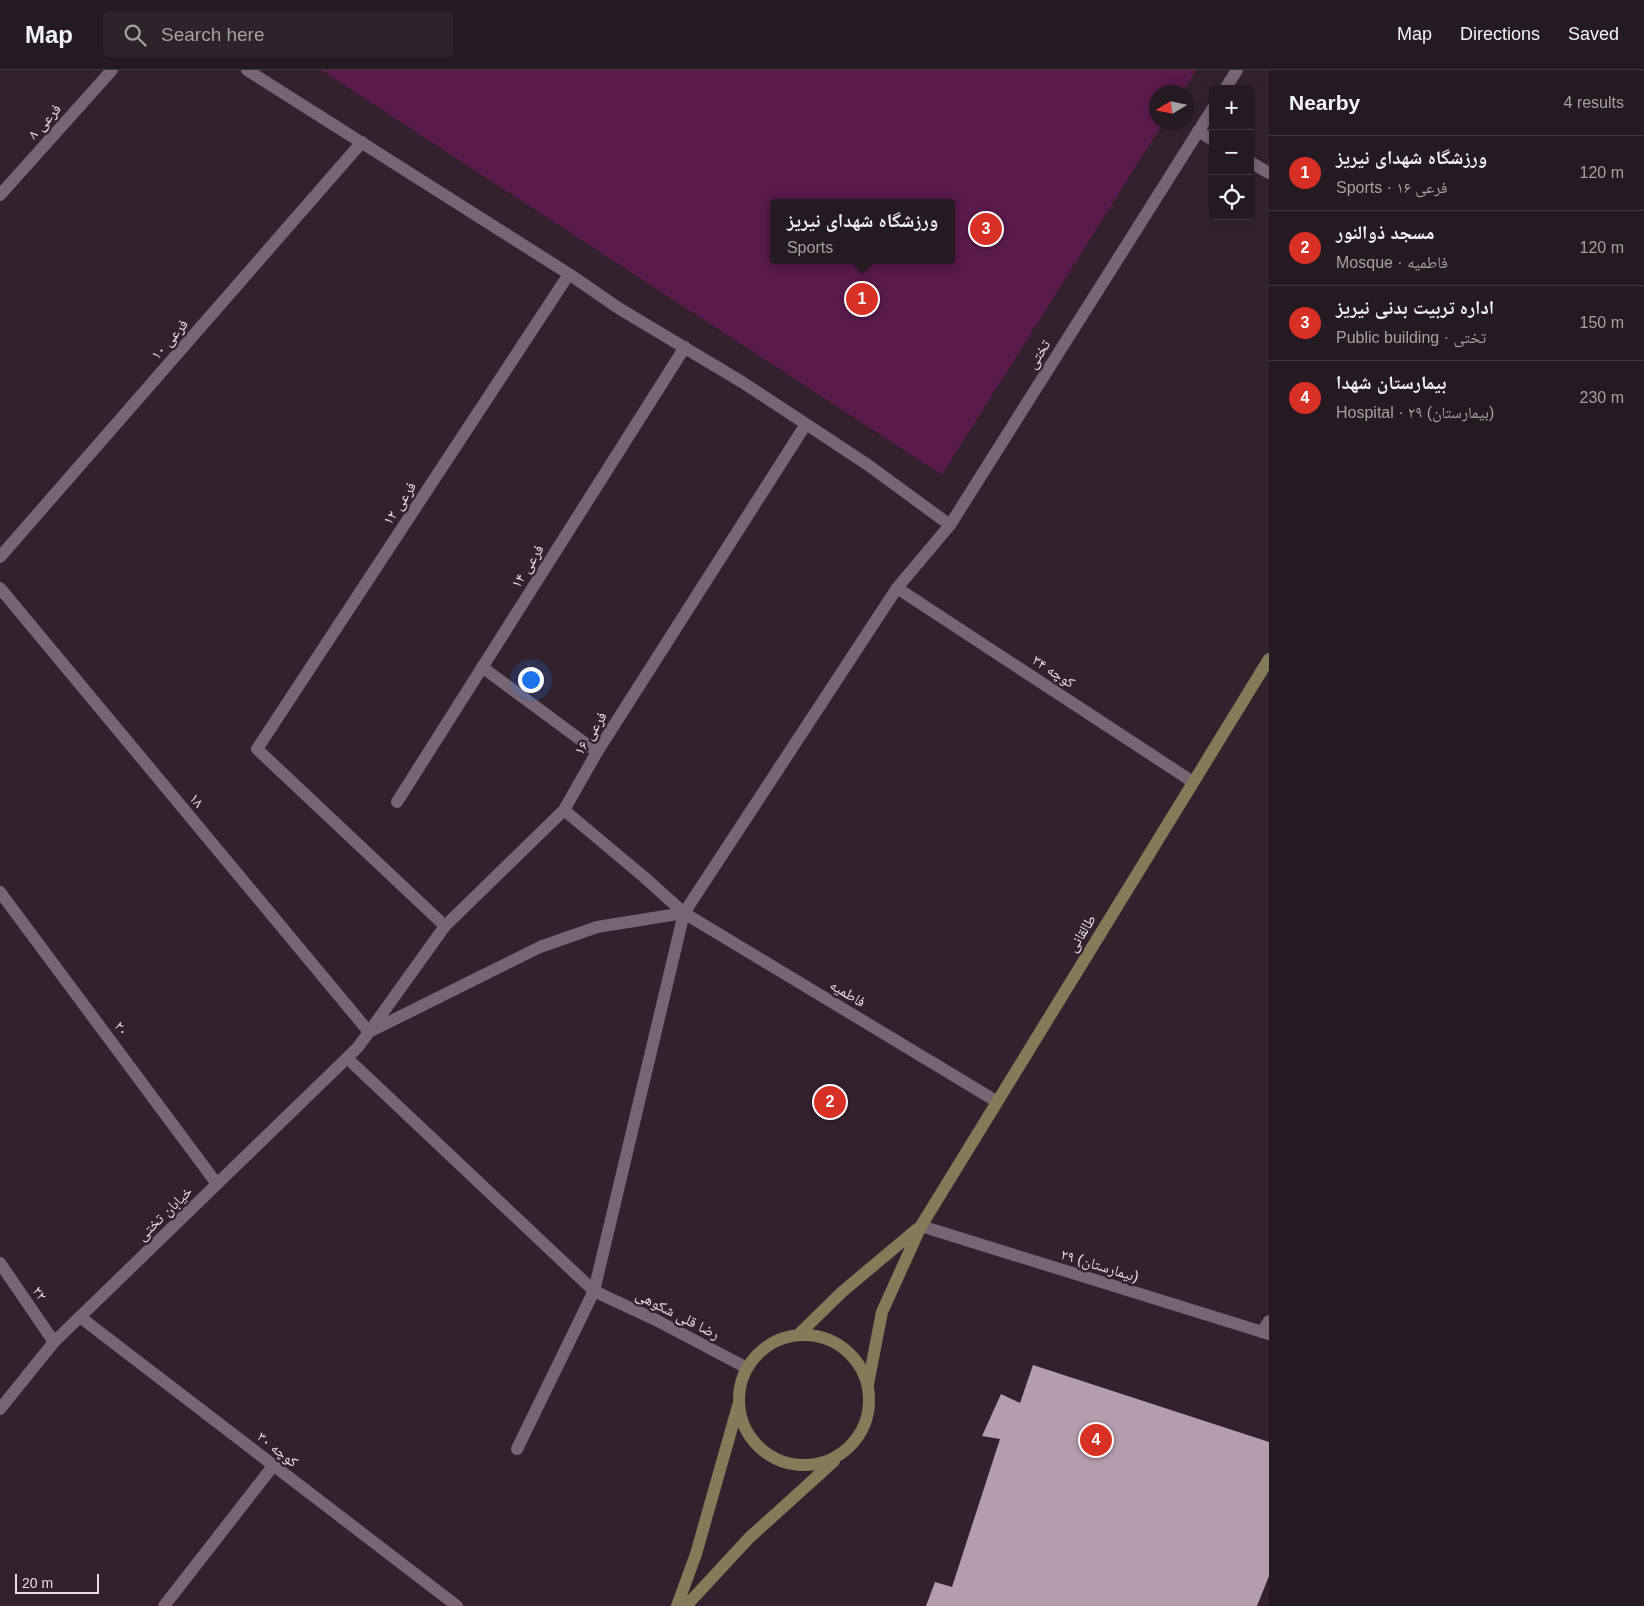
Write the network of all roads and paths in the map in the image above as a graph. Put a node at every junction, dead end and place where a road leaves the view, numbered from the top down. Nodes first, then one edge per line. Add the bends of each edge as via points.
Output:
1 (112, 70) edge
2 (247, 70) edge
3 (1237, 70) edge
4 (1228, 85) edge
5 (1209, 114) edge
6 (1198, 132) junction
7 (1209, 138) edge
8 (362, 142) junction
9 (1254, 164) edge
10 (1269, 173) edge
11 (0, 194) edge
12 (569, 274) junction
13 (685, 347) junction
14 (806, 424) junction
15 (950, 525) junction
16 (0, 557) edge
17 (0, 588) edge
18 (897, 588) junction
19 (1269, 659) edge
20 (482, 667) junction
21 (597, 752) junction
22 (1193, 782) junction
23 (397, 802) dead end
24 (564, 810) junction
25 (0, 892) edge
26 (684, 913) junction
27 (445, 926) junction
28 (369, 1032) junction
29 (358, 1047) joint
30 (347, 1058) junction
31 (996, 1101) junction
32 (217, 1184) junction
33 (921, 1226) junction
34 (0, 1263) edge
35 (594, 1292) junction
36 (80, 1317) junction
37 (1269, 1321) edge
38 (1265, 1333) edge
39 (798, 1335) junction
40 (54, 1342) junction
41 (747, 1368) junction
42 (868, 1384) junction
43 (740, 1401) junction
44 (0, 1409) edge
45 (517, 1449) dead end
46 (840, 1456) junction
47 (272, 1466) junction
48 (164, 1606) edge
49 (457, 1606) edge
50 (677, 1606) edge
51 (686, 1606) edge

1 - 11 street, فرعی ۸
2 - 8 street
3 - 4 street
5 - 6 street, تختی
6 - 7 street
6 - 15 street, تختی
8 - 12 street
8 - 16 street, فرعی ۱۰
9 - 10 street
12 - 13 street
12 - 27 street, فرعی ۱۲ via 257,749
13 - 14 street
13 - 20 street, فرعی ۱۴
14 - 15 street
14 - 21 street, فرعی ۱۶
15 - 18 street, تختی
17 - 28 street, ۱۸
18 - 22 street, کوچه ۳۴
18 - 26 street, تختی
19 - 22 main road, طالقانی
20 - 21 street
20 - 23 street, فرعی ۱۴
21 - 24 street, فرعی ۱۶
22 - 31 main road, طالقانی
24 - 26 street, فاطمیه
24 - 27 street, فرعی ۱۶
25 - 32 street, ۲۰
26 - 28 street, فرعی ۱۶ via 597,927 540,947
26 - 31 street, فاطمیه
26 - 35 street, تختی
27 - 28 street, فرعی ۱۶
28 - 29 street, فرعی ۱۶
29 - 30 street, خیابان تختی
30 - 32 street, خیابان تختی
30 - 35 street, رضا قلی شکوهی
31 - 33 main road, طالقانی
32 - 36 street, خیابان تختی
33 - 38 street, ۲۹ (بیمارستان)
33 - 39 main road via 842,1292
33 - 42 main road via 882,1312
34 - 40 street, ۲۲
35 - 41 street, رضا قلی شکوهی via 656,1320
35 - 45 street, تختی
36 - 40 street, خیابان تختی
36 - 47 street, کوچه ۳۰
37 - 38 street
39 - 41 main road via 781,1338 762,1350
39 - 42 main road via 832,1340 847,1350 860,1365
40 - 44 street, خیابان تختی
41 - 43 main road
42 - 46 main road via 870,1404 865,1424 855,1442
43 - 46 main road via 740,1412 748,1433 762,1450 781,1462 801,1466 821,1464
43 - 50 main road via 696,1554
46 - 51 main road via 749,1538
47 - 48 street
47 - 49 street, کوچه ۳۰

